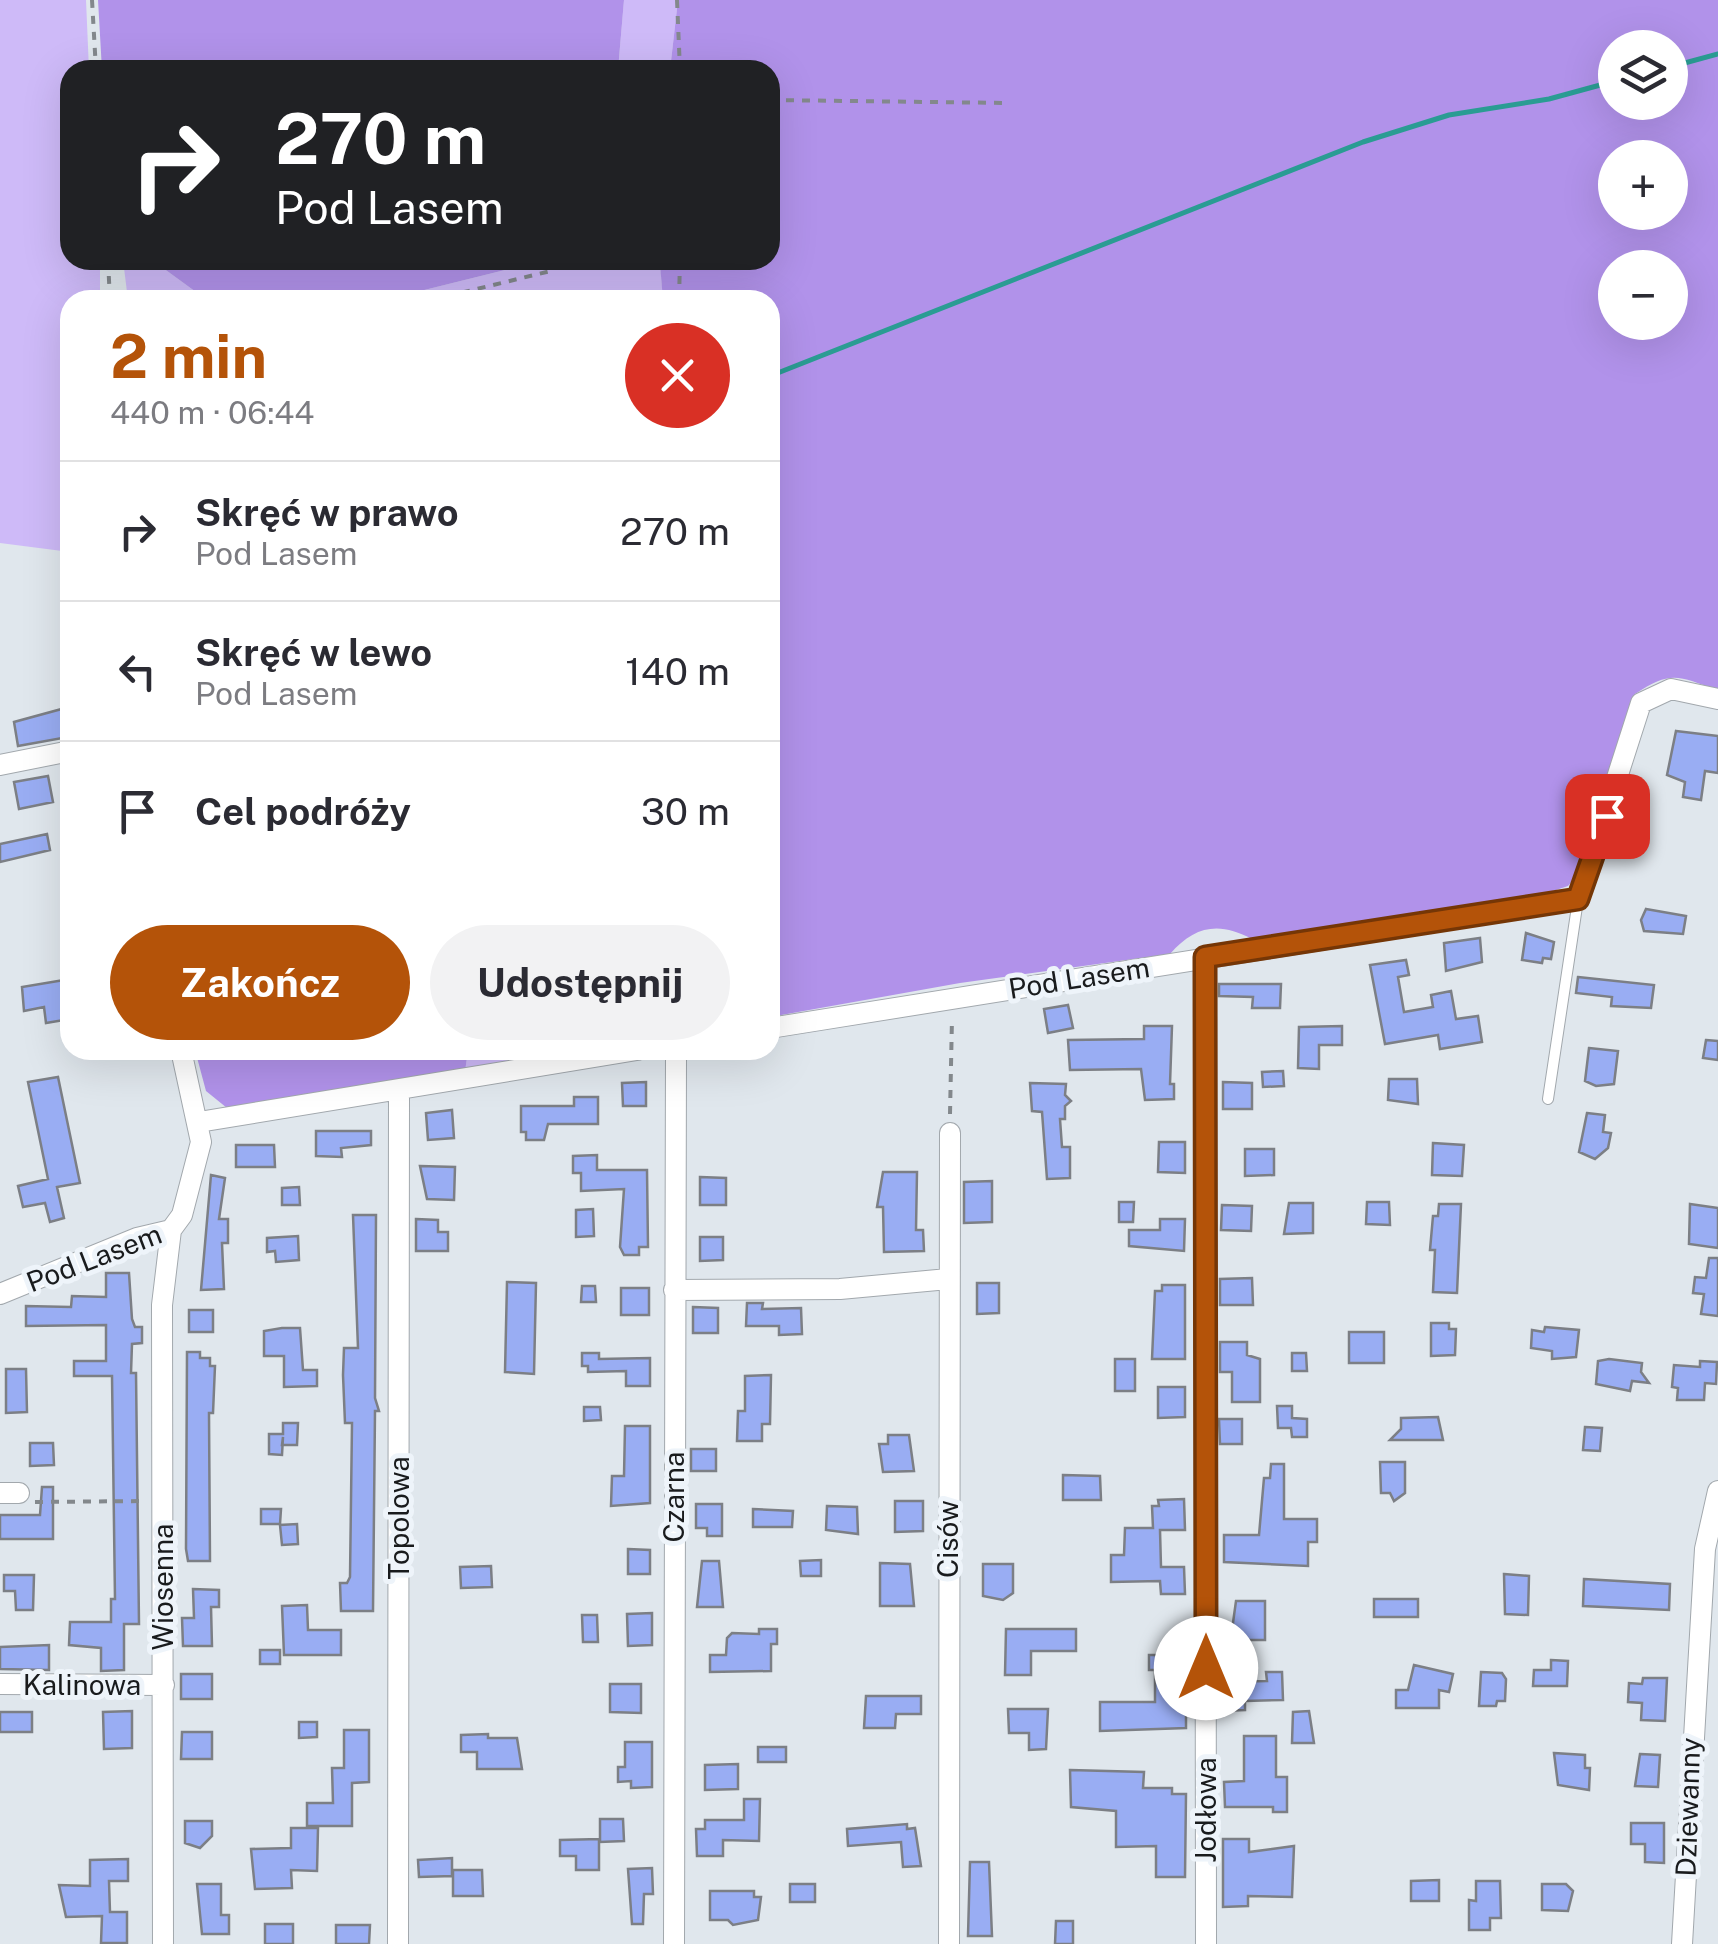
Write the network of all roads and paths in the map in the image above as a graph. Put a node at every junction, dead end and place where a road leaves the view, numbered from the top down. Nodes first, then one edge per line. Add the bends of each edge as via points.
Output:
1 (92, 0) edge
2 (678, 0) edge
3 (95, 60) edge
4 (680, 60) edge
5 (780, 100) edge
6 (1008, 103) dead end
7 (555, 270) dead end
8 (472, 290) edge
9 (1718, 699) edge
10 (60, 753) edge
11 (0, 765) edge
12 (1578, 899) junction
13 (1205, 957) junction
14 (952, 998) junction
15 (780, 1026) edge
16 (184, 1060) edge
17 (580, 1060) edge
18 (676, 1060) edge
19 (399, 1092) junction
20 (1548, 1099) dead end
21 (199, 1122) junction
22 (950, 1133) joint
23 (171, 1230) junction
24 (948, 1279) junction
25 (674, 1290) junction
26 (0, 1294) edge
27 (1718, 1491) edge
28 (10, 1493) edge
29 (163, 1501) junction
30 (0, 1684) edge
31 (164, 1685) junction
32 (163, 1944) edge
33 (398, 1944) edge
34 (674, 1944) edge
35 (949, 1944) edge
36 (1206, 1944) edge
37 (1682, 1944) edge

1 - 3 path
2 - 4 path
5 - 6 path
7 - 8 path
9 - 12 street via 1671,689 1641,703
10 - 11 street
12 - 13 street, Pod Lasem
12 - 20 lane
13 - 14 street, Pod Lasem
13 - 36 street, Jodłowa
14 - 15 street, Pod Lasem
14 - 22 path
16 - 21 street
17 - 19 street
18 - 25 street, Czarna
19 - 21 street
19 - 33 street, Topolowa
21 - 23 street, Pod Lasem via 189,1200
22 - 24 street, Cisów
23 - 26 street, Pod Lasem
23 - 29 street, Wiosenna via 162,1306
24 - 25 street via 840,1289
24 - 35 street, Cisów
25 - 34 street, Czarna
27 - 37 street, Dziewanny via 1702,1586
28 - 29 path via 29,1502
29 - 31 street, Wiosenna
30 - 31 street, Kalinowa
31 - 32 street, Wiosenna

